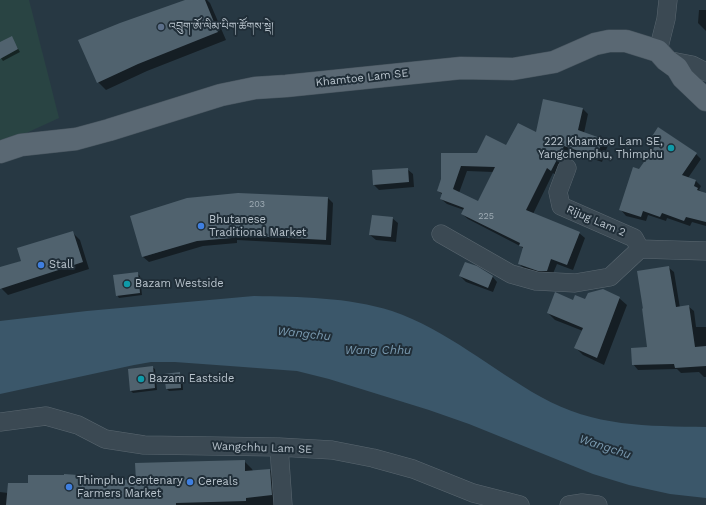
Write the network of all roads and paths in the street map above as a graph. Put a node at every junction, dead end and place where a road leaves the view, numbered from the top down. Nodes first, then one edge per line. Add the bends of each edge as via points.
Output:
1 (668, 0) edge
2 (662, 55) junction
3 (706, 72) edge
4 (706, 100) edge
5 (0, 152) edge
6 (567, 168) dead end
7 (441, 234) dead end
8 (640, 249) junction
9 (706, 251) edge
10 (0, 422) edge
11 (279, 447) junction
12 (283, 505) edge
13 (520, 505) edge
14 (569, 505) edge
15 (598, 505) edge

1 - 2 street
2 - 3 street
2 - 4 main road, Khamtoe Lam SE via 678,68 683,78
2 - 5 main road, Khamtoe Lam SE via 626,41 609,41 595,44 554,62 512,69 461,68 255,88 221,95 76,139 21,145
6 - 8 street, Rijug Lam 2 via 558,192 561,206 634,238
7 - 8 street via 511,274 536,281 575,283 610,277
8 - 9 street
10 - 11 street, Wangchhu Lam SE via 46,416 78,425 105,439 144,444
11 - 12 street
11 - 13 street, Wangchhu Lam SE via 332,450 372,458 413,469 473,493
14 - 15 street

